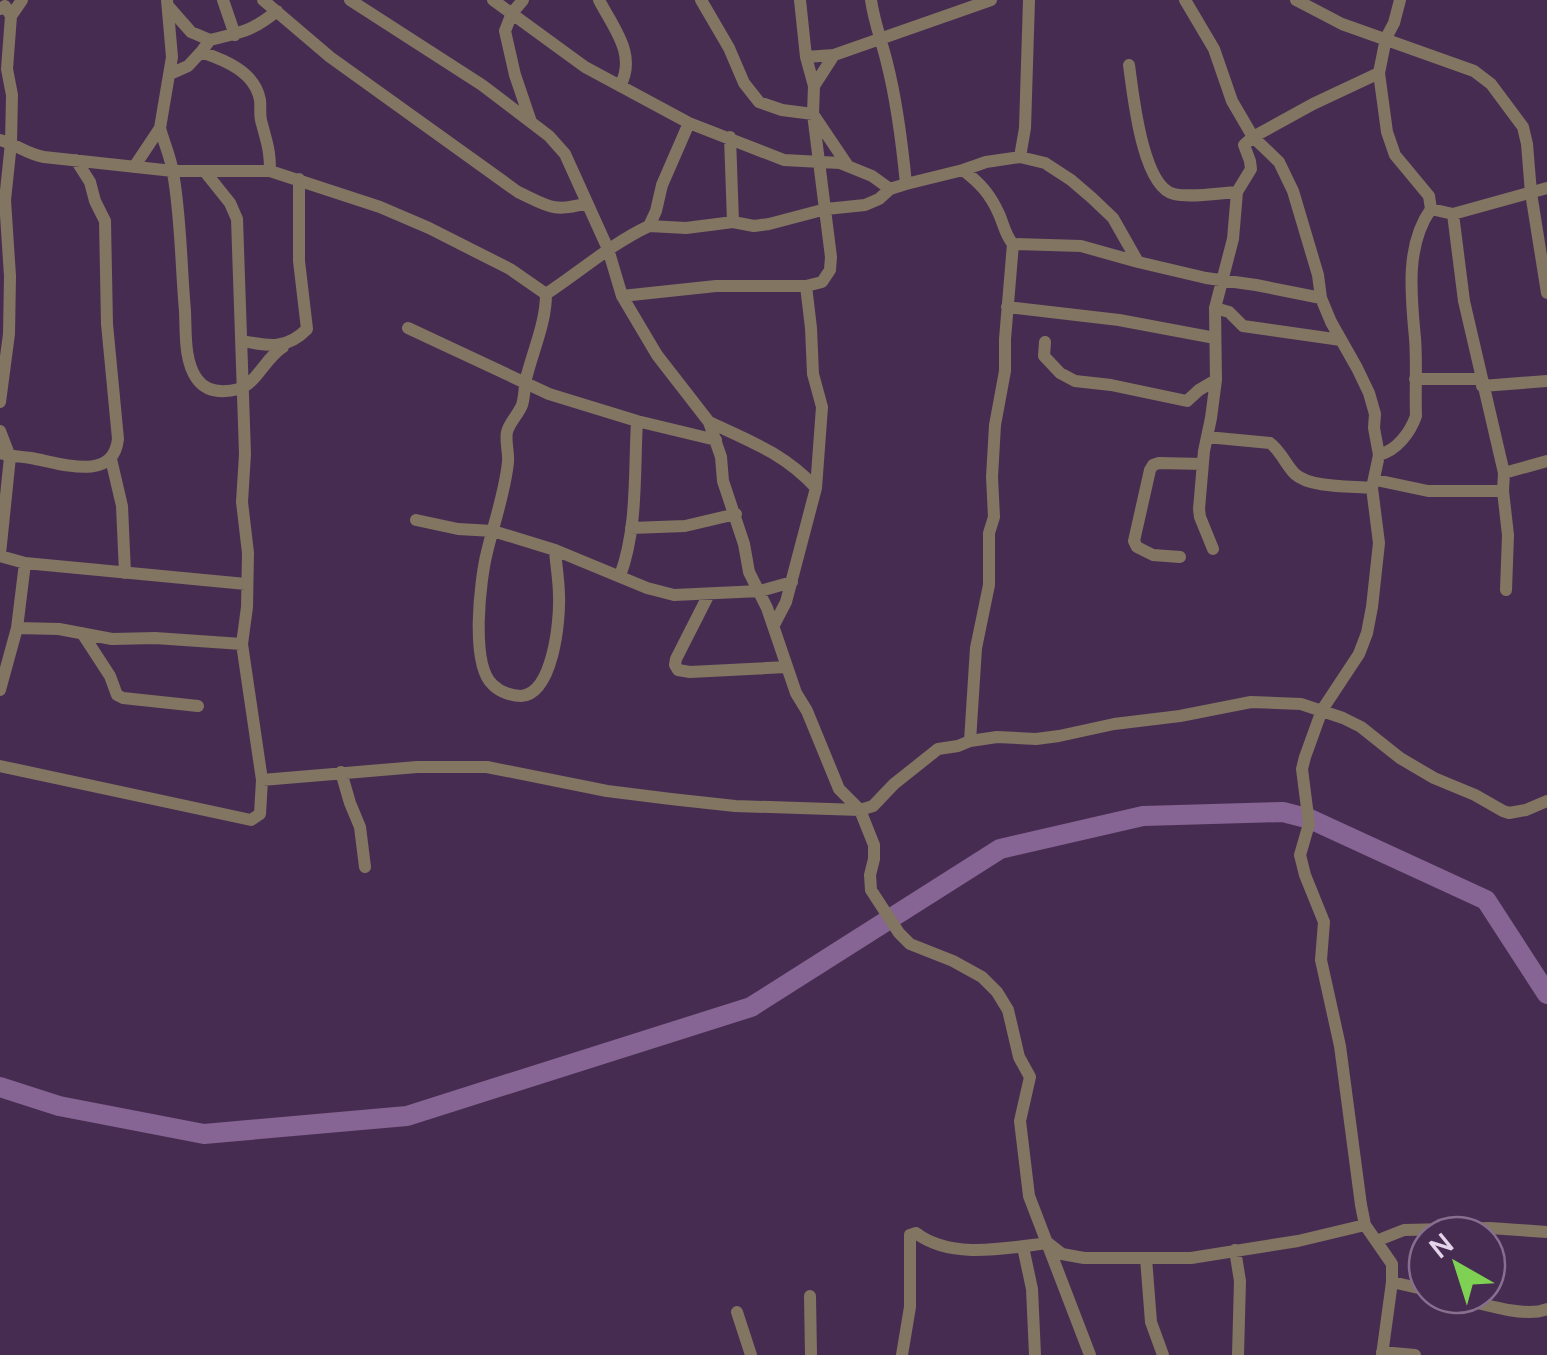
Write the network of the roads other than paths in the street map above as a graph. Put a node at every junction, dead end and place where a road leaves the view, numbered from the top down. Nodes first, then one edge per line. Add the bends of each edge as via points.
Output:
1 (22, 0) edge
2 (223, 0) edge
3 (264, 0) edge
4 (350, 0) edge
5 (494, 0) edge
6 (523, 0) edge
7 (599, 0) edge
8 (701, 0) edge
9 (800, 0) edge
10 (871, 0) edge
11 (990, 0) edge
12 (1028, 0) edge
13 (1296, 0) edge
14 (1400, 0) edge
15 (1192, 2) edge
16 (168, 3) edge
17 (4, 8) edge
18 (277, 11) junction
19 (512, 13) junction
20 (234, 35) junction
21 (880, 38) junction
22 (1386, 38) junction
23 (210, 40) junction
24 (201, 52) junction
25 (834, 55) junction
26 (806, 57) junction
27 (1128, 65) dead end
28 (1379, 73) junction
29 (170, 74) junction
30 (516, 75) junction
31 (620, 86) junction
32 (814, 86) junction
33 (495, 96) junction
34 (812, 114) junction
35 (689, 122) junction
36 (532, 124) junction
37 (160, 128) junction
38 (730, 137) junction
39 (1253, 137) junction
40 (6, 142) edge
41 (1020, 157) junction
42 (76, 160) junction
43 (818, 160) junction
44 (986, 162) junction
45 (848, 166) junction
46 (134, 168) junction
47 (963, 170) junction
48 (173, 171) junction
49 (270, 171) junction
50 (206, 172) junction
51 (299, 179) junction
52 (906, 184) junction
53 (984, 186) junction
54 (1547, 188) edge
55 (890, 189) junction
56 (1237, 192) junction
57 (1531, 192) junction
58 (2, 200) edge
59 (587, 203) junction
60 (826, 209) junction
61 (1431, 209) junction
62 (1453, 214) junction
63 (733, 222) junction
64 (648, 226) junction
65 (1013, 244) junction
66 (608, 249) junction
67 (1138, 262) junction
68 (1221, 280) junction
69 (806, 286) junction
70 (1547, 292) edge
71 (546, 294) junction
72 (622, 296) junction
73 (1320, 298) junction
74 (1007, 307) junction
75 (1215, 308) junction
76 (408, 328) dead end
77 (1215, 338) junction
78 (1340, 340) junction
79 (242, 341) junction
80 (1045, 342) dead end
81 (282, 346) junction
82 (1414, 378) junction
83 (1216, 380) junction
84 (525, 382) junction
85 (1482, 382) junction
86 (1547, 382) edge
87 (242, 388) junction
88 (1188, 401) junction
89 (0, 402) edge
90 (1212, 418) junction
91 (637, 421) junction
92 (710, 422) junction
93 (0, 431) edge
94 (1207, 437) junction
95 (716, 440) junction
96 (5, 455) edge
97 (1379, 455) junction
98 (111, 459) junction
99 (1547, 460) edge
100 (1202, 464) junction
101 (1504, 473) junction
102 (1374, 484) junction
103 (816, 488) junction
104 (1503, 491) junction
105 (736, 514) junction
106 (416, 520) dead end
107 (631, 528) junction
108 (493, 532) junction
109 (1214, 548) dead end
110 (554, 550) junction
111 (0, 555) edge
112 (1180, 557) dead end
113 (25, 563) junction
114 (125, 573) junction
115 (620, 576) junction
116 (792, 582) junction
117 (246, 584) junction
118 (1506, 590) dead end
119 (760, 591) junction
120 (709, 594) junction
121 (774, 625) junction
122 (16, 628) junction
123 (82, 633) junction
124 (242, 644) junction
125 (786, 667) junction
126 (0, 690) edge
127 (198, 706) dead end
128 (1322, 710) junction
129 (970, 741) junction
130 (0, 766) edge
131 (340, 772) junction
132 (262, 780) junction
133 (1547, 801) edge
134 (860, 810) junction
135 (365, 867) dead end
136 (1365, 1225) junction
137 (1547, 1232) edge
138 (1376, 1241) junction
139 (1048, 1243) junction
140 (1024, 1247) junction
141 (1235, 1250) junction
142 (1146, 1258) junction
143 (1392, 1282) junction
144 (1407, 1285) edge
145 (810, 1296) dead end
146 (1507, 1309) edge
147 (1547, 1309) edge
148 (736, 1312) dead end
149 (1382, 1354) edge
150 (751, 1355) edge
151 (811, 1355) edge
152 (902, 1355) edge
153 (1035, 1355) edge
154 (1090, 1355) edge
155 (1163, 1355) edge
156 (1238, 1355) edge
157 (1415, 1355) edge

1 - 17 street
2 - 20 street
3 - 18 street
4 - 33 street
5 - 19 street
6 - 19 street
7 - 31 street via 624,47 628,64
8 - 34 street via 759,102
9 - 26 street
10 - 21 street
11 - 21 street
12 - 41 street
13 - 22 street
14 - 22 street
15 - 39 street
16 - 23 street via 191,32
16 - 29 street
17 - 40 street via 12,95
18 - 20 street
18 - 59 street via 518,192 552,208
19 - 30 street via 505,31
19 - 31 street
20 - 23 street
21 - 25 street
21 - 52 street
22 - 28 street
22 - 57 street via 1474,71 1491,84 1523,128
23 - 24 street
24 - 29 street
24 - 49 street via 231,63 257,90
25 - 26 street
25 - 32 street
26 - 32 street
27 - 56 street via 1146,156 1163,189
28 - 39 street
28 - 61 street via 1395,155
29 - 37 street
30 - 33 street
30 - 36 street
31 - 35 street
32 - 34 street
33 - 36 street
34 - 43 street
34 - 45 street
35 - 38 street
35 - 64 street
36 - 59 street via 566,154
37 - 46 street
37 - 48 street
38 - 43 street via 784,160
38 - 63 street
39 - 56 street via 1244,145 1251,169
39 - 73 street via 1279,162 1293,191
40 - 42 street via 35,155
40 - 58 street via 10,173
41 - 44 street
41 - 67 street via 1045,163 1092,198
42 - 46 street
42 - 98 street via 106,221 118,439
43 - 45 street
43 - 60 street
44 - 47 street
44 - 53 street
45 - 55 street
46 - 48 street
47 - 52 street
47 - 53 street
48 - 50 street
48 - 87 street via 190,366 206,388
49 - 50 street
49 - 51 street
50 - 79 street via 237,219
51 - 71 street via 429,228
51 - 81 street via 307,329
52 - 55 street
53 - 65 street
54 - 57 street
55 - 60 street via 865,205
56 - 68 street
57 - 62 street
57 - 70 street
58 - 89 street via 10,276
59 - 66 street
60 - 63 street via 770,224
60 - 69 street via 830,270 822,282
61 - 62 street
61 - 82 street via 1416,236
62 - 85 street
63 - 64 street
64 - 66 street
65 - 67 street via 1080,246
65 - 74 street
66 - 71 street
66 - 72 street
67 - 68 street
68 - 73 street
68 - 75 street
69 - 72 street
69 - 103 street via 812,374 822,407
71 - 84 street
72 - 92 street via 657,355
73 - 78 street
74 - 77 street
74 - 129 street via 989,585 976,648
75 - 77 street
75 - 78 street via 1244,326
76 - 84 street
77 - 83 street
78 - 97 street via 1369,393
79 - 81 street
79 - 87 street
80 - 88 street via 1044,356 1070,379
81 - 87 street
82 - 85 street
82 - 97 street via 1413,426
83 - 88 street
83 - 90 street
84 - 91 street
84 - 108 street via 506,435 508,463
85 - 86 street
85 - 101 street
87 - 117 street
88 - 90 street
90 - 94 street
91 - 95 street
91 - 107 street
92 - 95 street
92 - 103 street via 782,457
93 - 96 street
94 - 100 street
94 - 102 street via 1270,443 1307,482
95 - 105 street
96 - 98 street via 87,468
96 - 111 street
97 - 102 street
98 - 114 street via 122,506
99 - 101 street
100 - 109 street via 1199,510
100 - 112 street via 1159,463 1150,470 1136,547
101 - 104 street
102 - 104 street
102 - 128 street via 1379,544 1367,634
103 - 116 street
104 - 118 street
105 - 107 street via 685,526
105 - 119 street
106 - 108 street
107 - 115 street
108 - 110 street
108 - 110 street via 482,582 479,658 494,687 518,696 538,689 549,667 559,613
110 - 115 street
111 - 113 street
113 - 114 street
113 - 122 street
114 - 117 street
115 - 120 street via 674,595
116 - 119 street
116 - 121 street
117 - 124 street
119 - 120 street
119 - 121 street
120 - 125 street via 676,660 678,670
121 - 125 street
122 - 123 street
122 - 126 street
123 - 124 street
123 - 127 street via 122,698
124 - 132 street
125 - 134 street via 839,789
128 - 129 street via 1251,702 1059,736
128 - 133 street via 1496,808 1516,812
128 - 136 street via 1302,770 1309,819 1300,856 1324,922 1322,960
129 - 134 street via 938,748
130 - 132 street via 251,820 260,814
131 - 132 street
131 - 134 street via 487,767 671,799
131 - 135 street via 360,827
134 - 139 street via 874,845 871,890 898,933 982,977 1008,1010 1030,1077 1020,1120 1029,1196
136 - 138 street
136 - 141 street
137 - 138 street via 1404,1230
138 - 143 street via 1392,1264
139 - 140 street
139 - 142 street via 1084,1258
139 - 154 street
140 - 152 street via 948,1248 910,1235
140 - 153 street
141 - 142 street
141 - 156 street
142 - 155 street via 1151,1322
143 - 144 street
143 - 149 street
145 - 151 street
146 - 147 street
148 - 150 street
149 - 157 street

